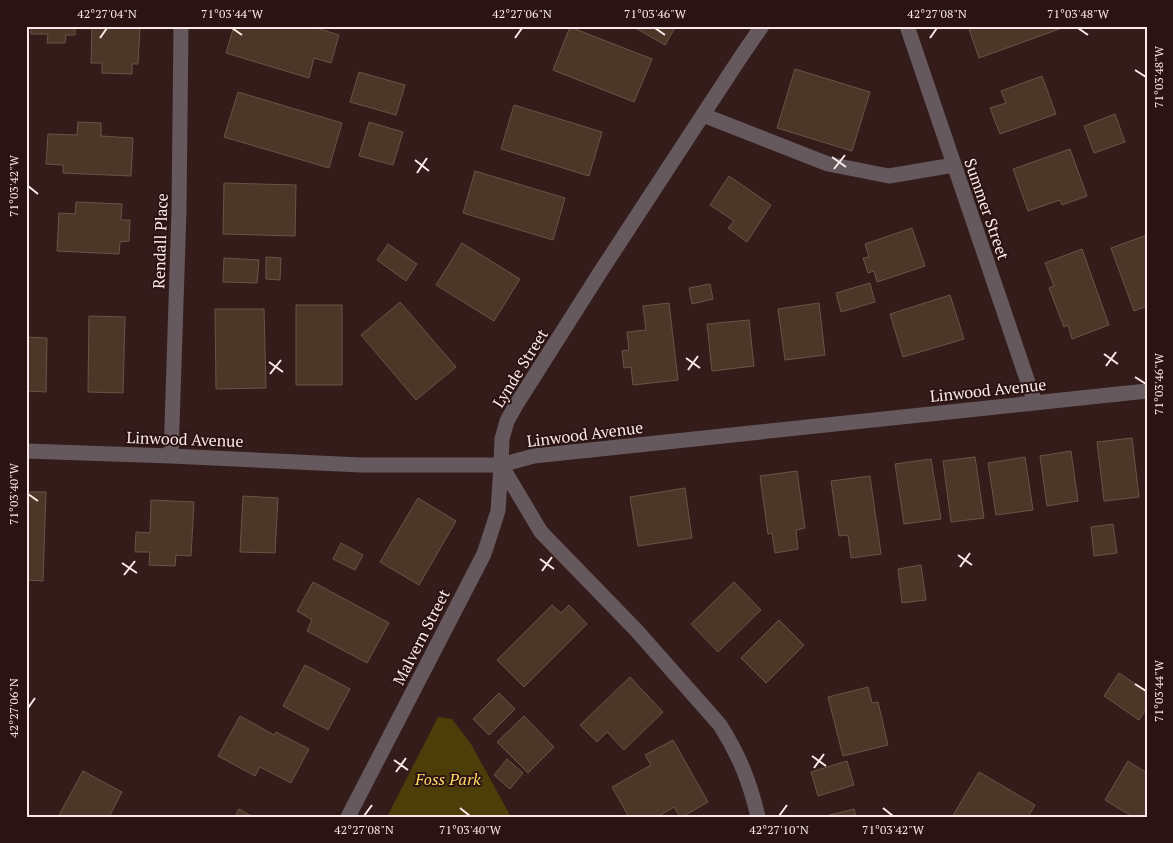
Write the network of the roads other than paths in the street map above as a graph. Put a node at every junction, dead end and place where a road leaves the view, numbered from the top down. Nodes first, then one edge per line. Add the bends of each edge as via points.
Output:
1 (181, 26) edge
2 (762, 26) edge
3 (907, 26) edge
4 (703, 115) junction
5 (954, 164) junction
6 (1147, 391) edge
7 (1035, 402) junction
8 (26, 451) edge
9 (171, 456) junction
10 (501, 465) junction
11 (348, 817) edge
12 (758, 817) edge

1 - 9 street, Rendall Place
2 - 4 street, Lynde Street
3 - 5 street, Summer Street
4 - 5 street via 828,164 890,176
4 - 10 street, Lynde Street via 516,405 502,439
5 - 7 street, Summer Street
6 - 7 street, Linwood Avenue
7 - 10 street, Linwood Avenue via 534,456
8 - 9 street, Linwood Avenue
9 - 10 street, Linwood Avenue via 361,465
10 - 11 street, Malvern Street via 498,511 484,554
10 - 12 street via 541,532 637,631 720,725 746,775

